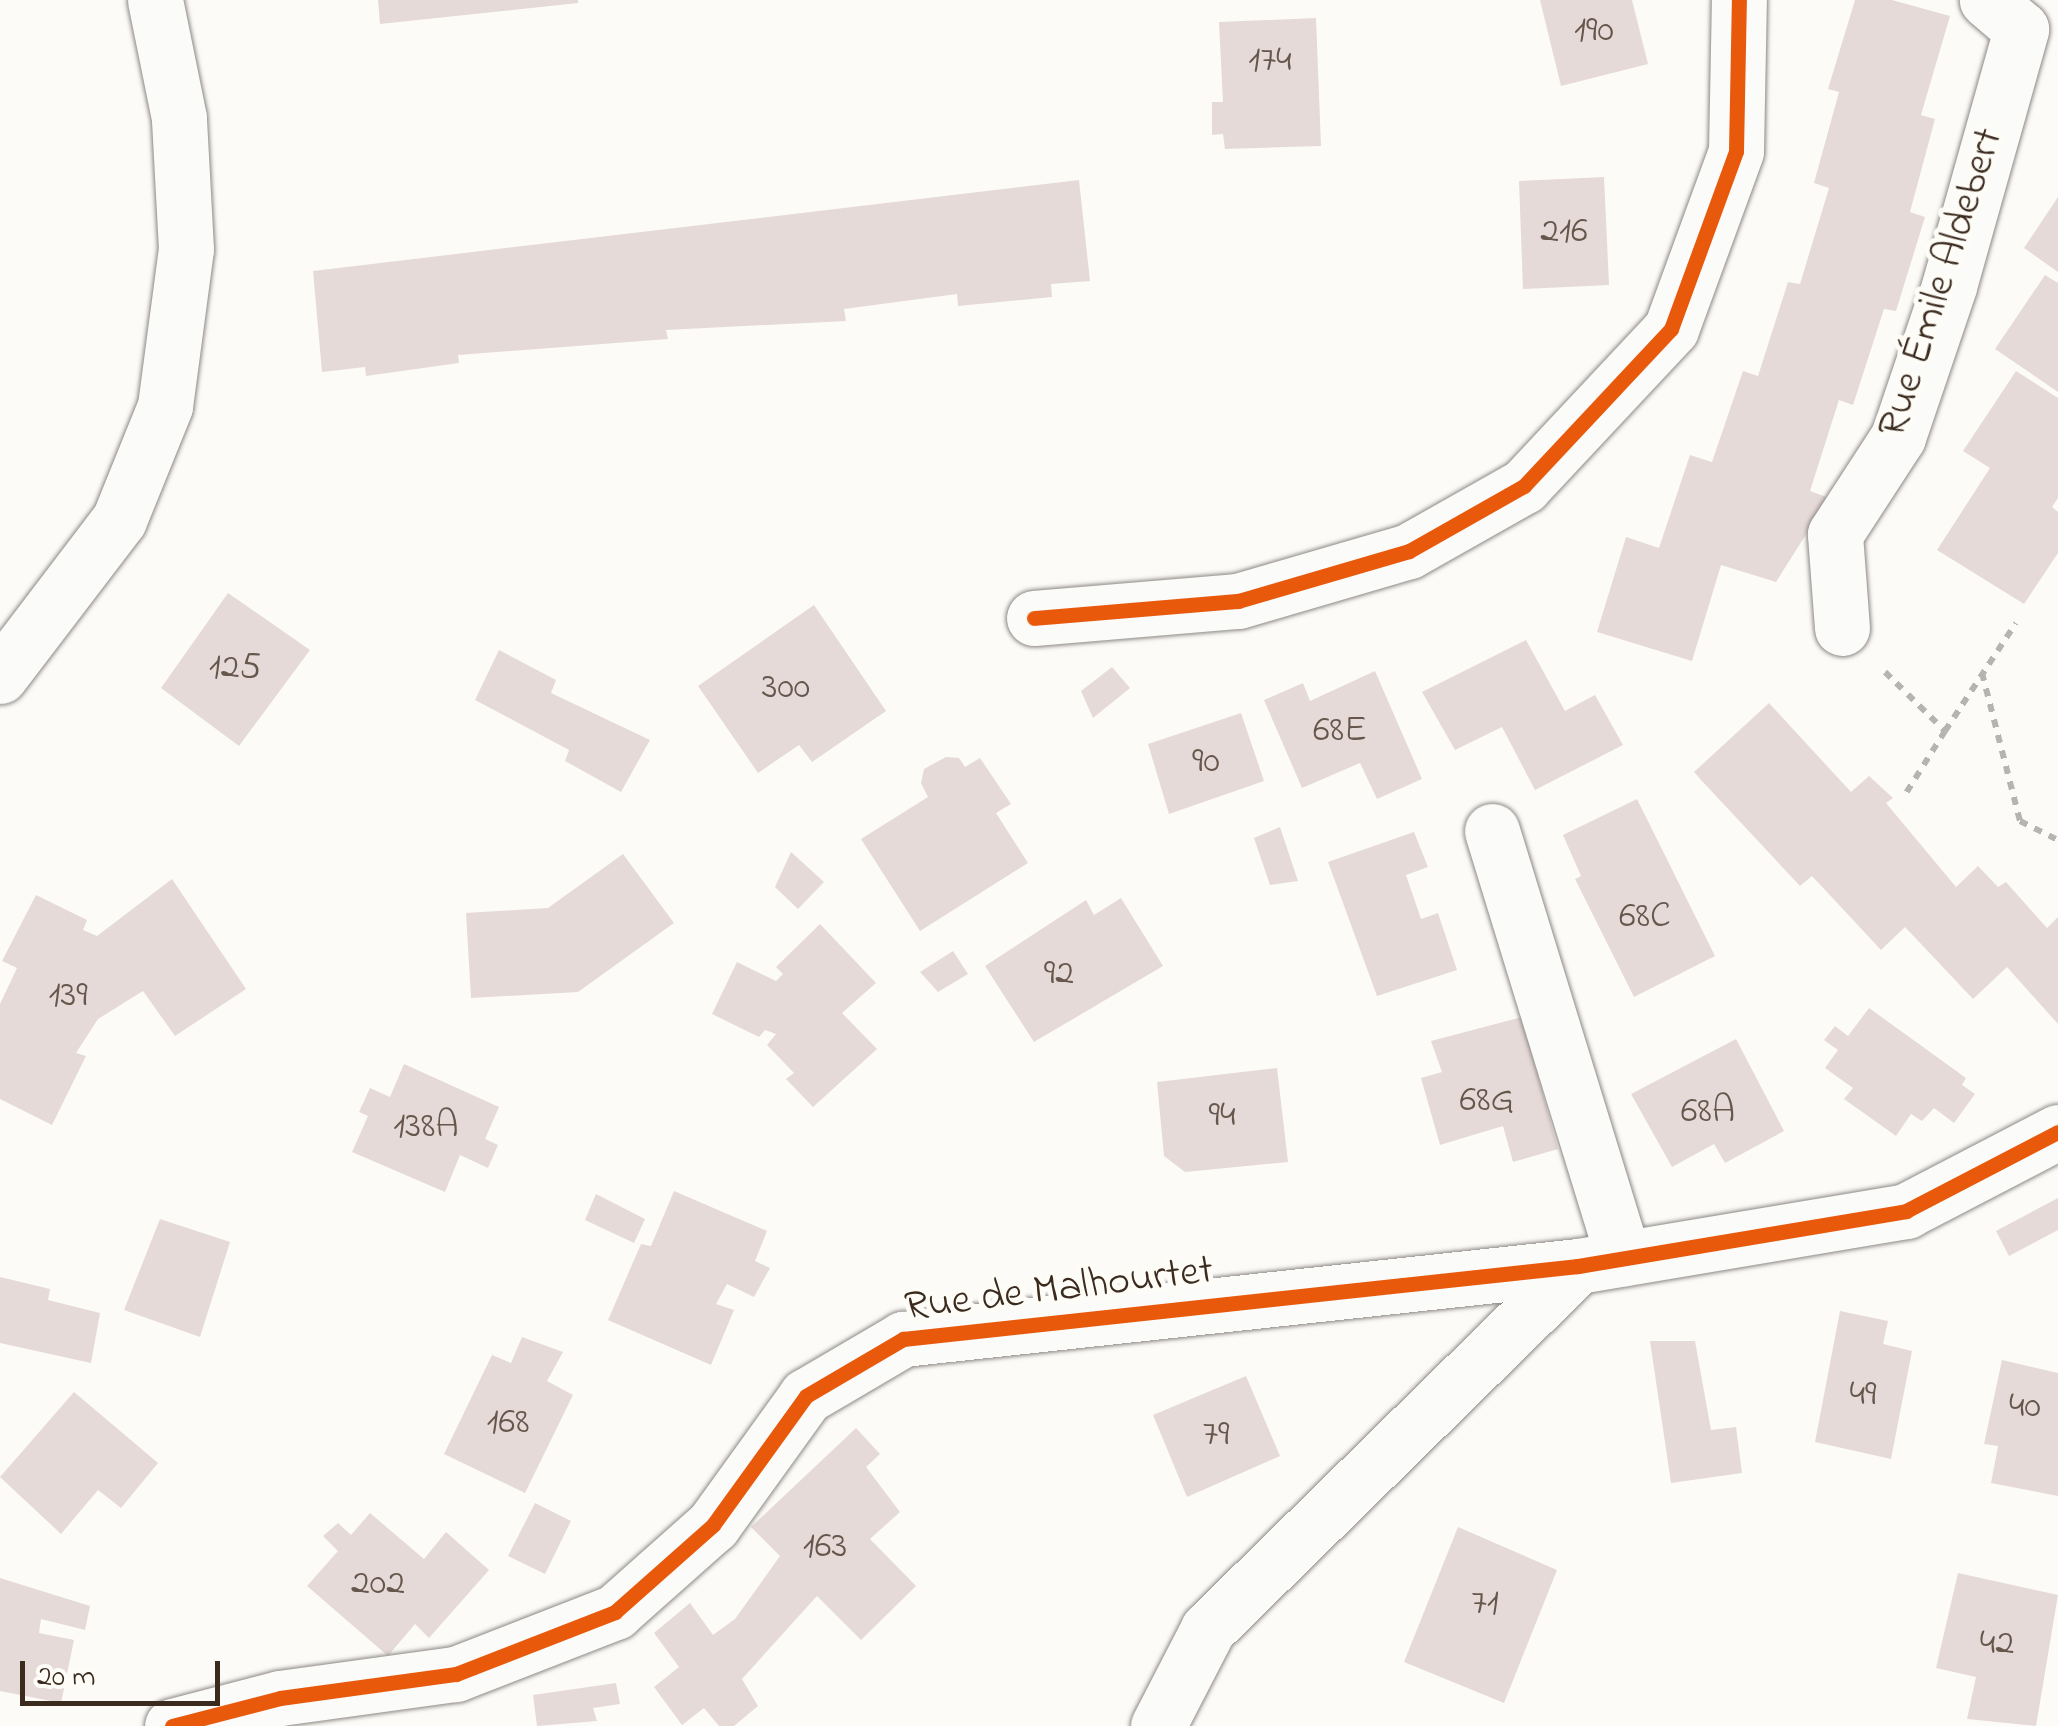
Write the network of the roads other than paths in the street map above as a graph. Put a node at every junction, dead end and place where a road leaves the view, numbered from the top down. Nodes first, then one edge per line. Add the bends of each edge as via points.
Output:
1 (155, 0) edge
2 (1740, 0) edge
3 (1987, 0) edge
4 (1034, 618) dead end
5 (1842, 628) road end
6 (0, 676) edge
7 (1492, 831) dead end
8 (2058, 1132) edge
9 (1600, 1262) junction
10 (172, 1726) edge
11 (1158, 1726) edge

1 - 6 street via 179,118 186,248 166,406 119,520
2 - 4 street via 1736,151 1671,330 1524,486 1409,551 1238,601
3 - 5 street, Rue Émile Aldebert via 2021,30 1950,286 1898,437 1835,534
7 - 9 street
8 - 9 street, Rue de Malhourtet via 1906,1211
9 - 10 street, Rue de Malhourtet via 904,1339 806,1396 713,1525 615,1612 456,1674 280,1698
9 - 11 street via 1208,1629

